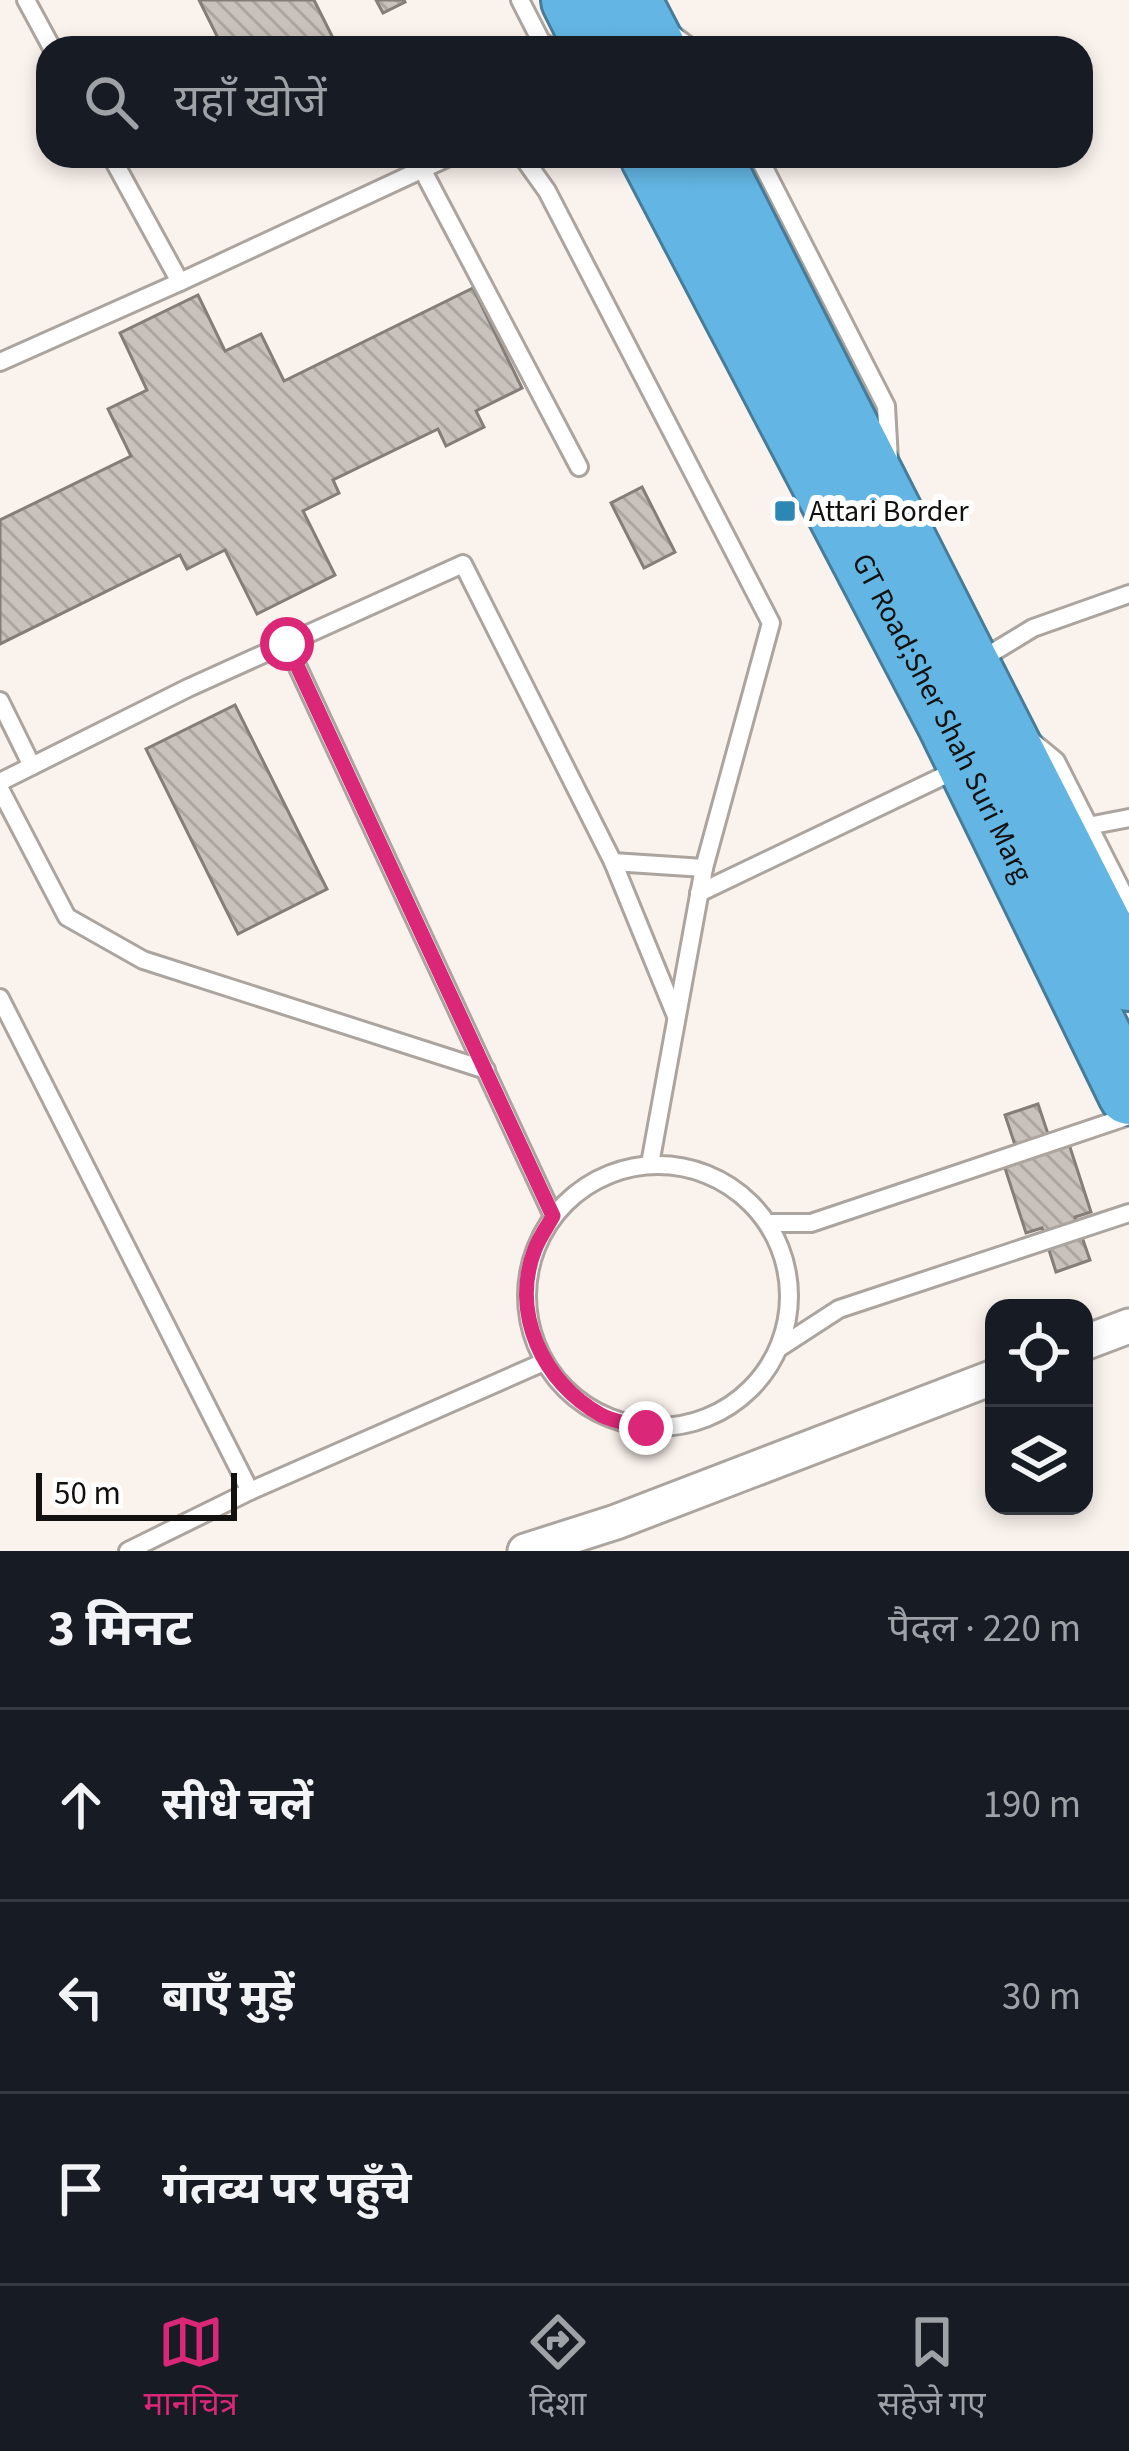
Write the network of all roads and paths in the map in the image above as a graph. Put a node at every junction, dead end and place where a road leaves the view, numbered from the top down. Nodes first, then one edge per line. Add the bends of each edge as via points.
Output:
1 (26, 0) edge
2 (520, 0) edge
3 (572, 0) edge
4 (628, 25) edge
5 (46, 36) edge
6 (538, 36) edge
7 (659, 36) edge
8 (118, 168) edge
9 (426, 168) edge
10 (531, 168) edge
11 (657, 168) edge
12 (716, 168) edge
13 (764, 168) edge
14 (422, 170) junction
15 (180, 282) junction
16 (0, 362) edge
17 (579, 466) dead end
18 (892, 513) junction
19 (1129, 594) edge
20 (287, 644) junction
21 (980, 686) junction
22 (0, 701) edge
23 (967, 764) junction
24 (32, 766) junction
25 (0, 785) edge
26 (1129, 818) edge
27 (1088, 826) junction
28 (613, 862) junction
29 (704, 868) junction
30 (700, 892) junction
31 (1129, 905) edge
32 (1129, 980) edge
33 (0, 998) edge
34 (676, 1016) junction
35 (486, 1070) junction
36 (1129, 1094) edge
37 (1129, 1116) edge
38 (650, 1164) junction
39 (1129, 1213) edge
40 (553, 1216) junction
41 (768, 1223) junction
42 (1129, 1325) edge
43 (1093, 1339) edge
44 (779, 1348) junction
45 (544, 1362) junction
46 (985, 1380) edge
47 (250, 1491) junction
48 (128, 1551) edge
49 (525, 1551) edge

1 - 5 lane
2 - 6 lane
3 - 4 highway
4 - 7 lane
8 - 15 lane
9 - 14 lane
10 - 29 lane via 771,623
11 - 23 highway, GT Road;Sher Shah Suri Marg
12 - 18 highway, GT Road;Sher Shah Suri Marg
13 - 18 lane via 886,406
14 - 15 lane
14 - 17 lane
15 - 16 lane
18 - 21 highway, GT Road;Sher Shah Suri Marg
19 - 21 lane via 1033,628
20 - 24 lane
20 - 28 lane via 464,564
20 - 35 lane
21 - 27 lane via 1056,761
21 - 32 highway, GT Road;Sher Shah Suri Marg
22 - 24 lane
23 - 30 lane
23 - 36 highway, GT Road;Sher Shah Suri Marg
24 - 25 lane
25 - 35 lane via 67,917 143,960
26 - 27 lane
27 - 31 lane
28 - 29 lane
28 - 34 lane
29 - 30 lane
30 - 34 lane
33 - 47 lane
34 - 38 lane
35 - 40 lane
37 - 41 lane via 811,1223
38 - 40 lane via 596,1180
38 - 41 lane via 717,1178
39 - 44 lane via 839,1309
40 - 45 lane via 526,1288
41 - 44 lane via 785,1263 789,1306
42 - 43 street
44 - 45 lane via 758,1383 725,1410 687,1425 646,1428 605,1417 571,1395
45 - 47 lane
46 - 49 street
47 - 48 lane

